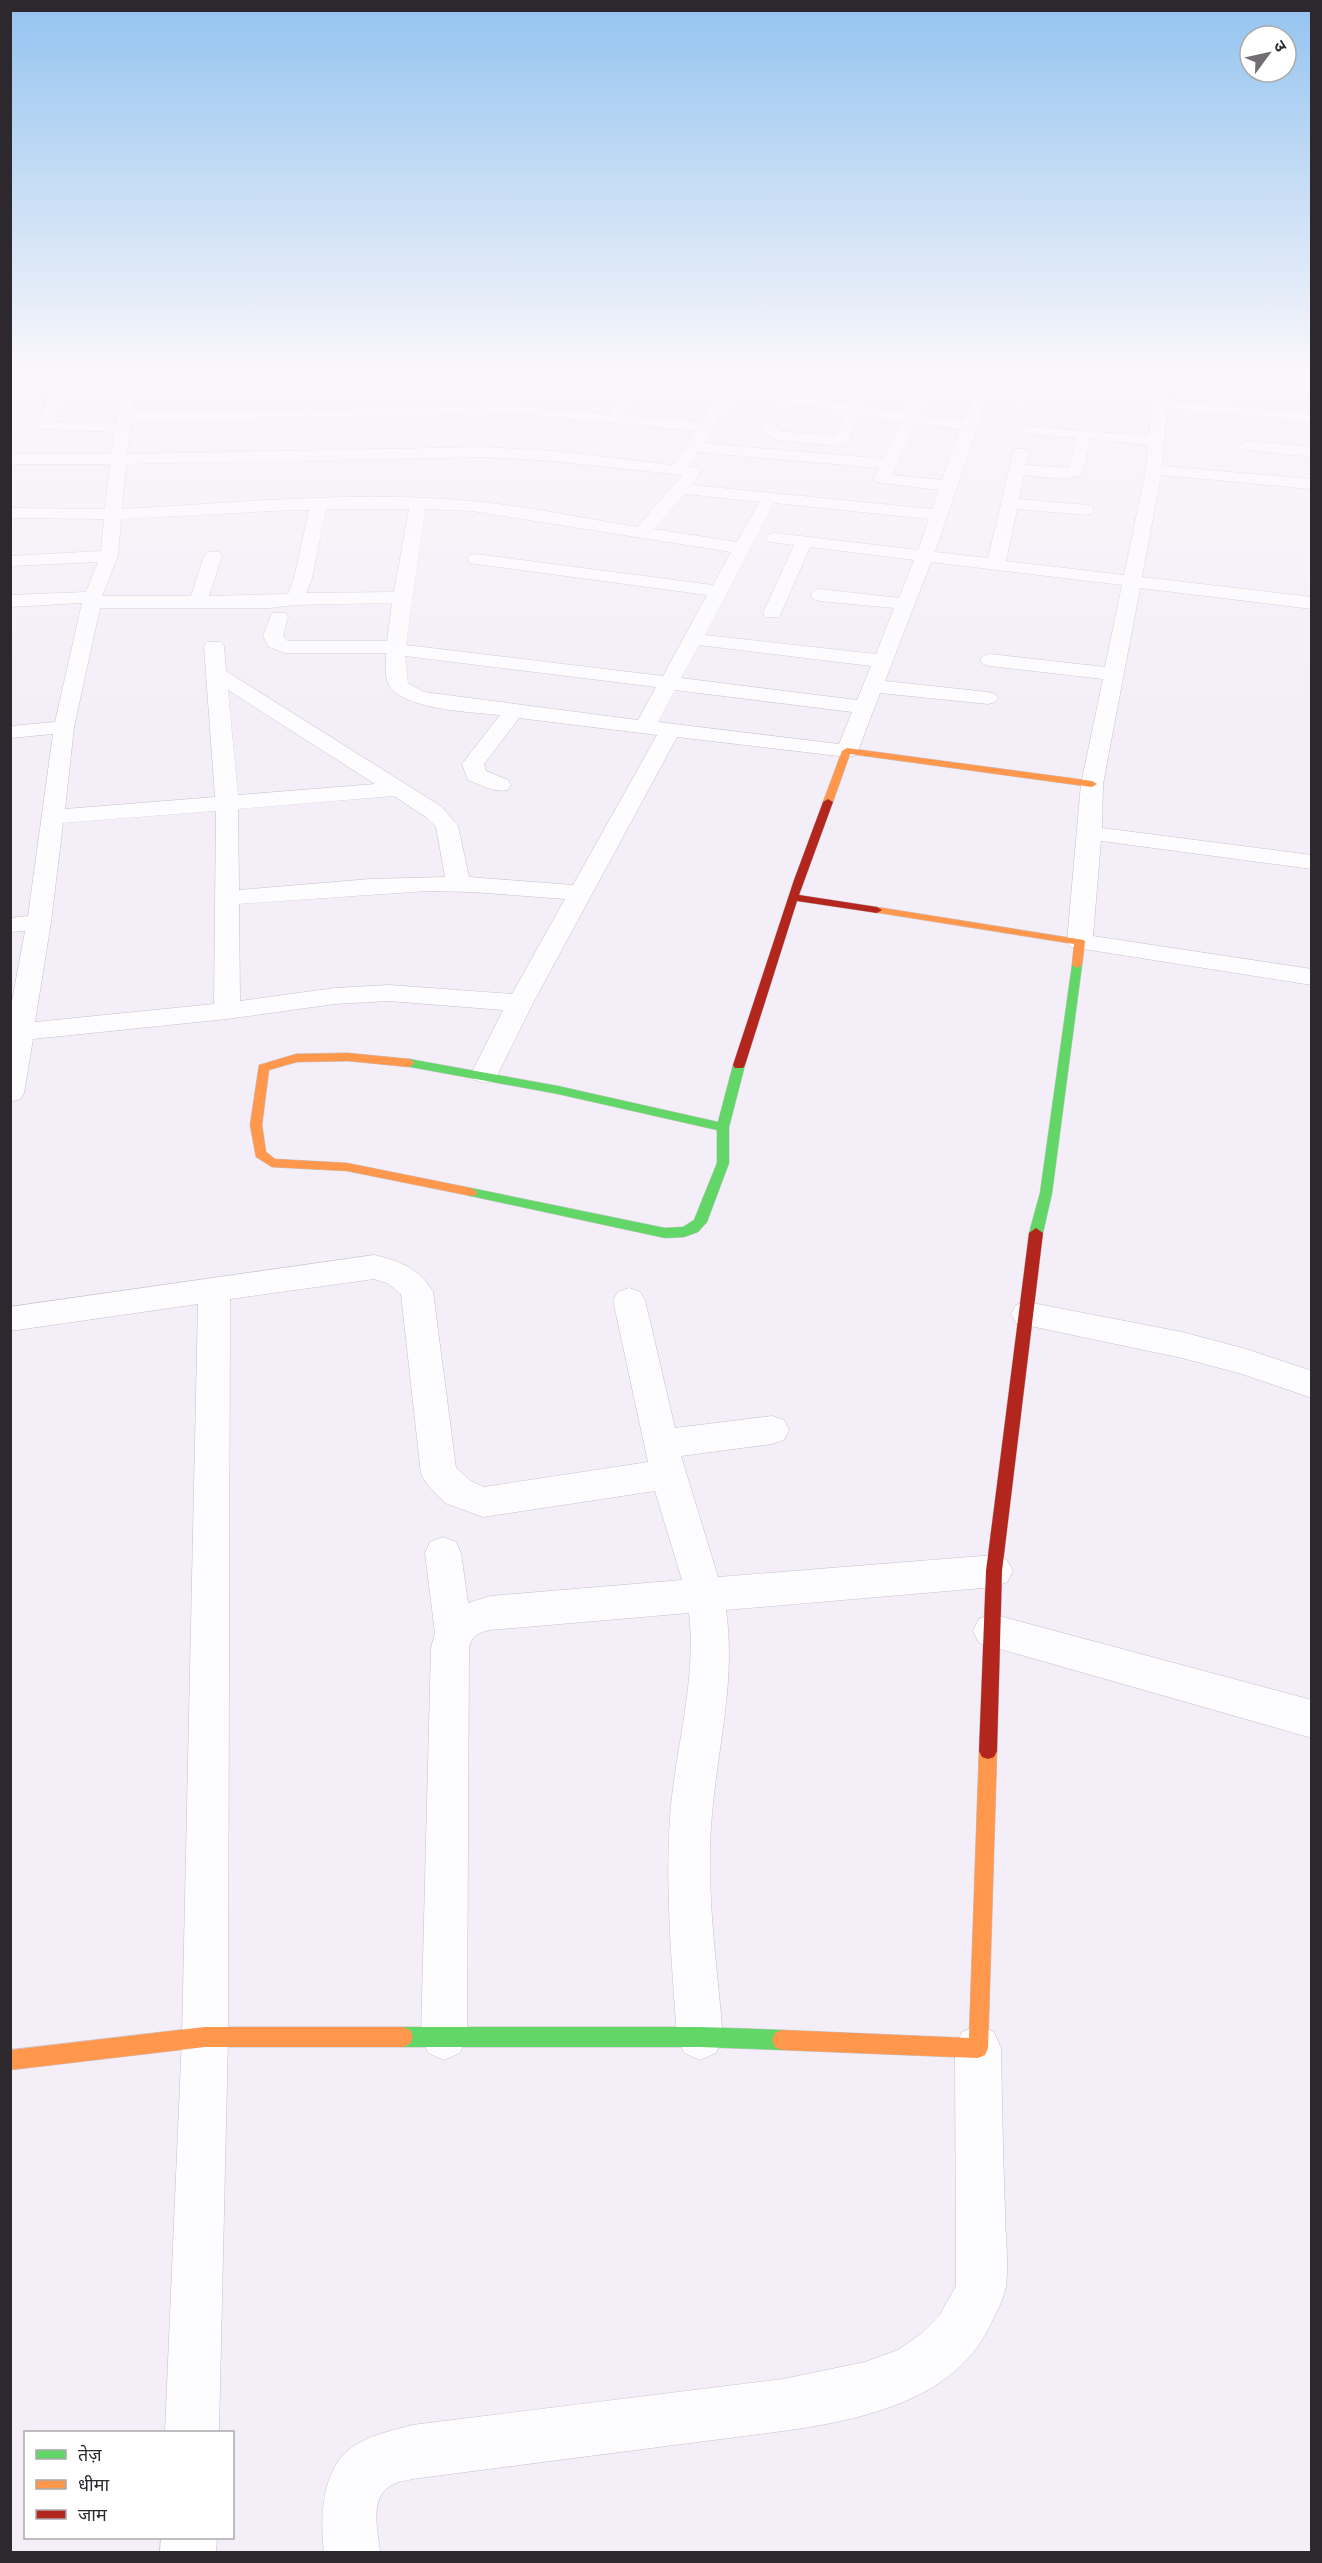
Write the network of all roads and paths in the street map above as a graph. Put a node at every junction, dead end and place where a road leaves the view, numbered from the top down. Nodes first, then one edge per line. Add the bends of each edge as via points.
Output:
1 (115, 489) edge
2 (681, 489) joint
3 (948, 489) edge
4 (1013, 489) edge
5 (1150, 489) edge
6 (769, 498) junction
7 (418, 503) junction
8 (1010, 503) junction
9 (318, 505) junction
10 (1086, 510) dead end
11 (10, 513) edge
12 (113, 514) junction
13 (939, 515) junction
14 (757, 521) junction
15 (641, 533) junction
16 (858, 534) dead end
17 (829, 536) junction
18 (775, 538) dead end
19 (804, 542) junction
20 (742, 548) junction
21 (926, 555) junction
22 (110, 556) junction
23 (213, 556) dead end
24 (476, 559) dead end
25 (10, 561) edge
26 (996, 564) junction
27 (1132, 579) junction
28 (719, 591) junction
29 (820, 595) dead end
30 (404, 597) junction
31 (92, 599) junction
32 (295, 599) junction
33 (10, 601) edge
34 (198, 602) junction
35 (1311, 603) edge
36 (906, 604) junction
37 (772, 613) dead end
38 (279, 617) dead end
39 (693, 639) junction
40 (214, 646) dead end
41 (395, 648) junction
42 (990, 660) dead end
43 (883, 661) junction
44 (217, 674) junction
45 (1113, 674) junction
46 (668, 682) junction
47 (873, 686) junction
48 (988, 698) dead end
49 (865, 707) junction
50 (514, 711) junction
51 (64, 727) junction
52 (645, 727) junction
53 (670, 730) junction
54 (10, 732) edge
55 (848, 751) junction
56 (1092, 784) junction
57 (500, 785) dead end
58 (399, 789) junction
59 (227, 802) junction
60 (52, 817) junction
61 (1090, 833) junction
62 (1311, 862) edge
63 (458, 884) junction
64 (580, 893) junction
65 (794, 897) junction
66 (227, 898) junction
67 (39, 922) junction
68 (10, 925) edge
69 (1080, 942) junction
70 (1311, 977) edge
71 (520, 1003) junction
72 (227, 1011) junction
73 (16, 1032) edge
74 (484, 1074) junction
75 (10, 1094) edge
76 (723, 1127) junction
77 (214, 1290) junction
78 (629, 1300) dead end
79 (1027, 1314) junction
80 (10, 1319) edge
81 (1311, 1385) edge
82 (772, 1431) dead end
83 (665, 1459) junction
84 (443, 1553) dead end
85 (994, 1570) junction
86 (705, 1595) junction
87 (453, 1631) junction
88 (992, 1631) junction
89 (1311, 1719) edge
90 (205, 2037) junction
91 (444, 2037) junction
92 (700, 2037) junction
93 (978, 2048) junction
94 (10, 2061) edge
95 (192, 2431) edge
96 (352, 2553) edge

1 - 12 street
2 - 6 street
2 - 15 street
3 - 13 street
4 - 8 street
5 - 27 street
6 - 13 street
6 - 14 street
7 - 9 street
7 - 15 street via 472,506
7 - 30 street
8 - 10 street
8 - 26 street
9 - 12 street
9 - 32 street
11 - 12 street
12 - 22 street
13 - 21 street
14 - 17 street
14 - 20 street
15 - 20 street
16 - 17 street
17 - 19 street
17 - 21 street
18 - 19 street
19 - 37 street
20 - 28 street
21 - 26 street
21 - 36 street
22 - 25 street
22 - 31 street
23 - 34 street
24 - 28 street
26 - 27 street
27 - 35 street
27 - 45 street
28 - 39 street
29 - 36 street
30 - 32 street
30 - 41 street
31 - 33 street
31 - 34 street
31 - 51 street
32 - 34 street
36 - 43 street
38 - 41 street via 273,636 276,643 285,647
39 - 43 street
39 - 46 street
40 - 44 street
41 - 46 street
41 - 50 street via 397,682 416,696
42 - 45 street
43 - 47 street
44 - 58 street
44 - 59 street
45 - 56 street
46 - 49 street
46 - 52 street
47 - 48 street
47 - 49 street
49 - 55 street
50 - 52 street
50 - 57 street via 473,765 476,775
51 - 54 street
51 - 60 street
52 - 53 street
53 - 55 street
53 - 64 street
55 - 56 street
55 - 65 street
56 - 61 street
58 - 59 street
58 - 63 street via 434,812 447,826
59 - 60 street
59 - 66 street
60 - 67 street
61 - 62 street
61 - 69 street
63 - 64 street
63 - 66 street
64 - 71 street
65 - 69 street
65 - 76 street
66 - 72 street
67 - 68 street
67 - 73 street
69 - 70 street
69 - 79 street via 1046,1193 1034,1241
71 - 72 street via 389,993
71 - 74 street
72 - 73 street
73 - 75 street
74 - 76 street
74 - 76 street via 346,1057 279,1059 263,1068 260,1082 257,1144 261,1156 272,1163 367,1171 665,1233 684,1232 700,1222 723,1163
77 - 80 street
77 - 83 street via 374,1267 396,1272 412,1283 417,1292 439,1474 458,1492 483,1502
77 - 90 street
78 - 83 street
79 - 81 street via 1182,1345
79 - 85 street
82 - 83 street
83 - 86 street
84 - 87 street
85 - 86 street
85 - 88 street
86 - 87 street via 490,1613 464,1621
86 - 92 street via 711,1668 691,1814 688,1873
87 - 91 street
88 - 89 street
88 - 93 street
90 - 91 street
90 - 94 street
90 - 95 street
91 - 92 street
92 - 93 street
93 - 96 street via 981,2286 972,2312 949,2345 918,2367 879,2386 808,2401 412,2452 380,2462 363,2474 351,2492 348,2515

